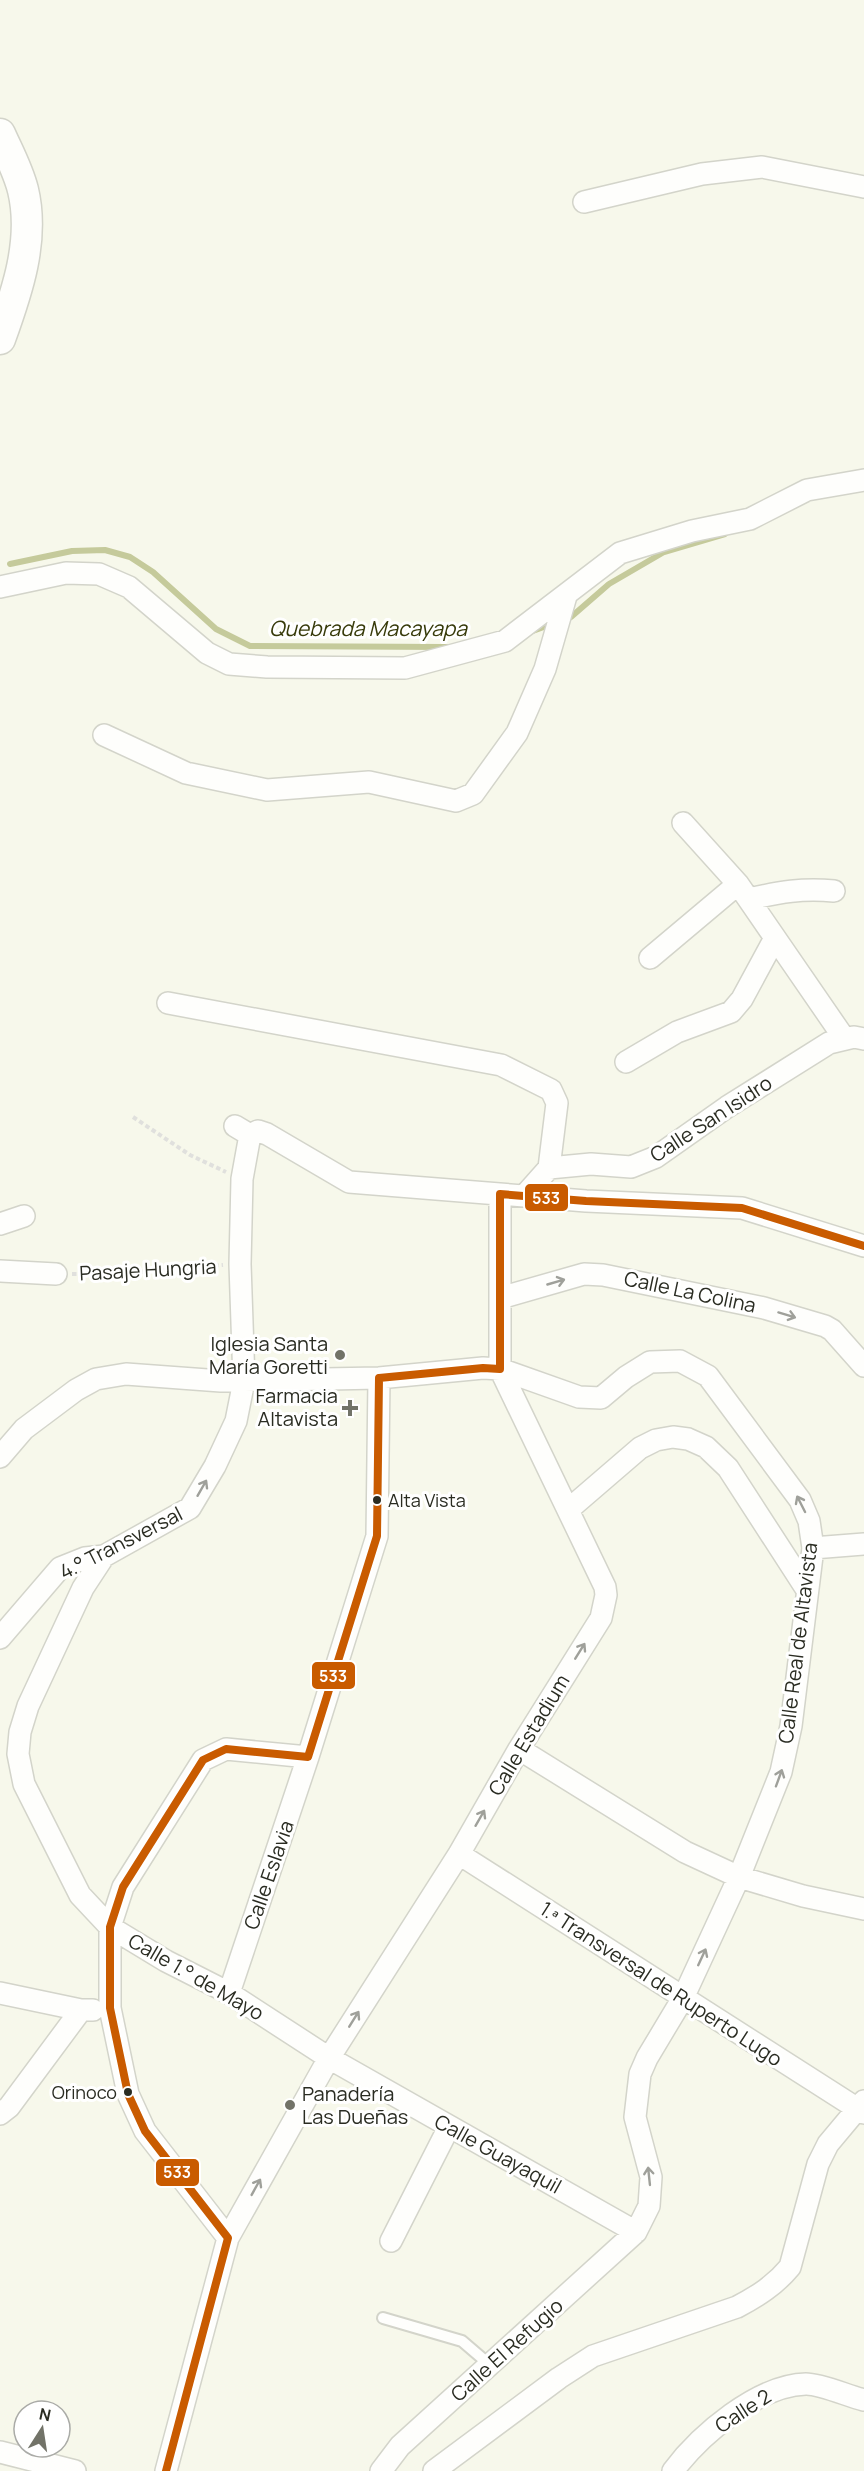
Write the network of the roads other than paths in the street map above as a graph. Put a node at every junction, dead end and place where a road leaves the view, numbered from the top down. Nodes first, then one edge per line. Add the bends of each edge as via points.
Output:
1 (0, 134) edge
2 (864, 187) edge
3 (584, 202) dead end
4 (0, 339) edge
5 (864, 480) edge
6 (0, 587) edge
7 (566, 596) junction
8 (105, 735) dead end
9 (683, 823) dead end
10 (834, 891) dead end
11 (743, 892) junction
12 (775, 938) junction
13 (650, 958) dead end
14 (168, 1003) dead end
15 (854, 1039) edge
16 (626, 1062) dead end
17 (549, 1168) junction
18 (500, 1194) junction
19 (525, 1195) junction
20 (24, 1216) dead end
21 (0, 1224) edge
22 (864, 1246) edge
23 (0, 1271) edge
24 (56, 1275) road end
25 (500, 1298) junction
26 (864, 1366) edge
27 (500, 1369) junction
28 (378, 1378) junction
29 (244, 1380) junction
30 (0, 1457) edge
31 (568, 1510) junction
32 (864, 1544) edge
33 (813, 1548) junction
34 (104, 1556) junction
35 (807, 1590) junction
36 (0, 1638) edge
37 (519, 1749) junction
38 (308, 1757) junction
39 (459, 1854) junction
40 (739, 1877) junction
41 (864, 1909) edge
42 (110, 1927) junction
43 (0, 1993) edge
44 (229, 1993) junction
45 (683, 1998) junction
46 (110, 2008) junction
47 (81, 2010) junction
48 (329, 2058) junction
49 (862, 2108) edge
50 (0, 2114) edge
51 (449, 2127) junction
52 (636, 2232) junction
53 (228, 2238) junction
54 (391, 2241) dead end
55 (383, 2318) dead end
56 (490, 2365) junction
57 (864, 2400) edge
58 (0, 2452) edge
59 (75, 2471) edge
60 (166, 2471) edge
61 (381, 2471) edge
62 (434, 2471) edge
63 (673, 2471) edge

1 - 4 main road via 23,189 26,212 23,264
2 - 3 street via 762,167 702,174
5 - 7 street via 807,490 750,519 692,531 620,553
6 - 7 street via 66,573 99,574 129,587 207,653 229,664 267,667 405,668 505,641
7 - 8 street via 545,669 517,733 473,794 456,801 369,782 267,790 186,773
9 - 11 street
10 - 11 street via 807,888
11 - 12 street
11 - 13 street
12 - 15 street
12 - 16 street via 742,999 730,1012 677,1032
14 - 17 street via 501,1065 551,1090 557,1102
15 - 17 street, Calle San Isidro via 822,1047 656,1157 631,1167 591,1164
17 - 19 street
18 - 19 street
18 - 25 street, Calle Estadium
18 - 29 street, 4.° Transversal via 349,1182 267,1134 242,1130 240,1264
19 - 22 street via 742,1208
20 - 21 street
23 - 24 street
25 -> 26 street, Calle La Colina via 593,1273 764,1308 825,1326
25 - 27 street, Calle Estadium
27 - 28 street, Calle Real de Altavista
27 - 31 street, Calle Estadium
33 -> 27 street, Calle Real de Altavista via 809,1521 800,1500 708,1376 680,1361 650,1362 601,1398 579,1397
28 - 29 street, Calle Real de Altavista
28 - 38 street, Calle Eslavia via 377,1536
29 - 30 street, Calle Real de Altavista via 126,1374 96,1379 24,1428
34 -> 29 street, 4.° Transversal via 190,1508 236,1420
31 - 35 street via 640,1448 656,1440 688,1439 706,1447 729,1468
37 -> 31 street, Calle Estadium via 601,1618 604,1604 605,1587
32 - 33 street
33 - 35 street, Calle Real de Altavista
34 - 36 street, 4.° Transversal via 85,1558 60,1568
34 - 42 street, Calle 1.° de Mayo via 83,1588 28,1706 18,1754 24,1784 80,1895
40 -> 35 street, Calle Real de Altavista via 781,1772 791,1726
39 -> 37 street, Calle Estadium
37 - 40 street via 685,1852
38 - 42 street via 226,1749 202,1760 123,1887
38 - 44 street, Calle Eslavia
39 - 45 street, 1.ª Transversal de Ruperto Lugo
48 -> 39 street, Calle Estadium
40 - 41 street
45 -> 40 street, Calle Real de Altavista
42 - 44 street, Calle 1.° de Mayo
42 - 46 street
43 - 47 street
44 - 48 street, Calle 1.° de Mayo
45 - 49 street, 1.ª Transversal de Ruperto Lugo
52 -> 45 street, Calle Real de Altavista via 649,2206 651,2177 635,2116 640,2074
46 - 47 street
46 - 53 street via 128,2094 145,2130
47 - 50 street
48 - 51 street, Calle Guayaquil
53 -> 48 street, Calle Estadium
49 - 62 street via 828,2144 818,2164 790,2267 779,2281 737,2307 593,2356
51 - 52 street, Calle Guayaquil
51 - 54 street
52 - 56 street, Calle El Refugio
53 - 60 street, Calle Estadium
55 - 56 lane via 462,2341
56 - 61 street, Calle El Refugio via 400,2446
57 - 63 street, Calle 2 via 808,2384 763,2394 697,2442
58 - 59 street

